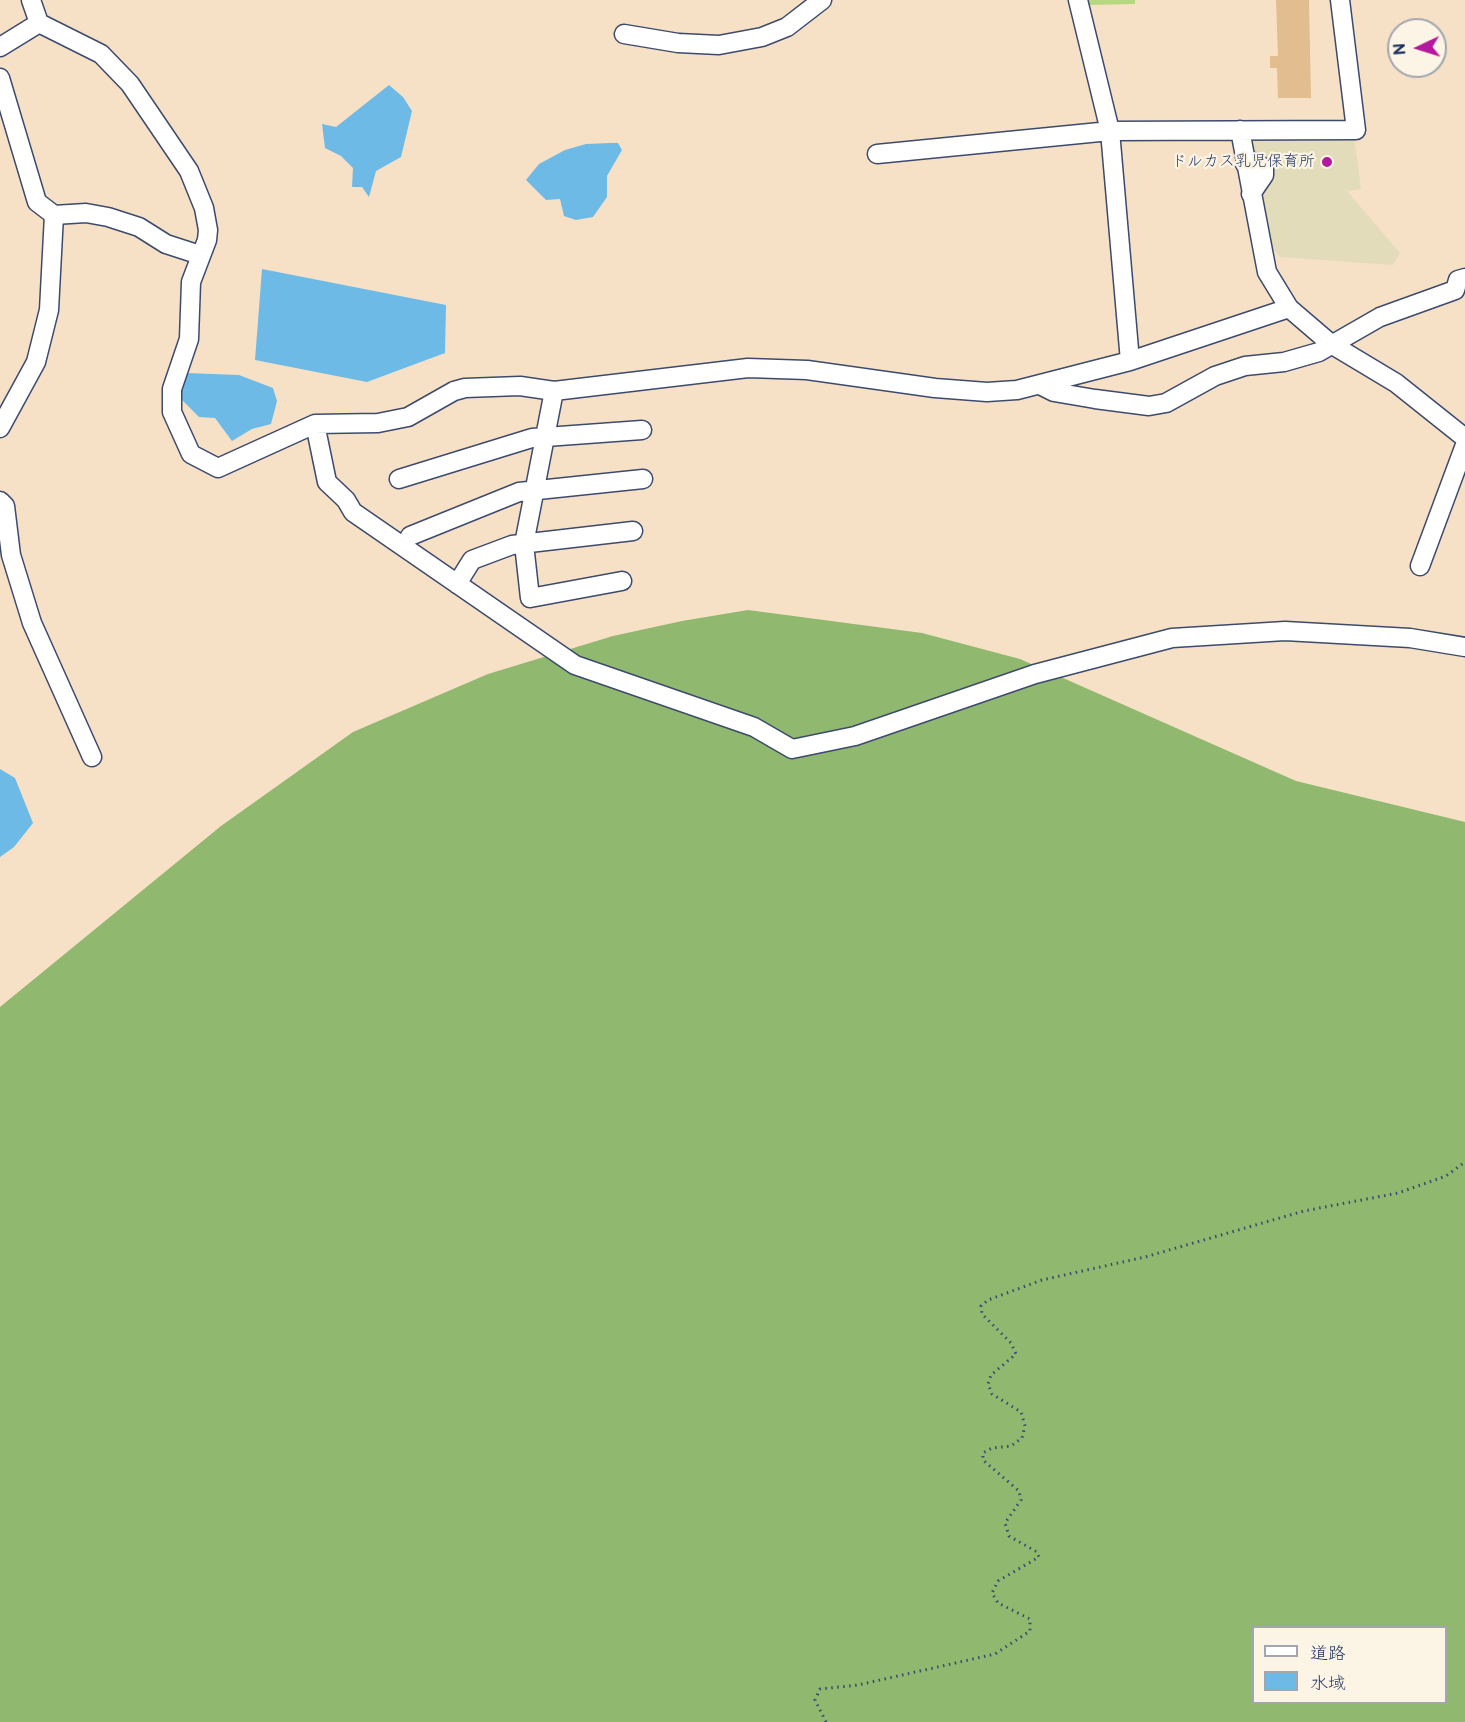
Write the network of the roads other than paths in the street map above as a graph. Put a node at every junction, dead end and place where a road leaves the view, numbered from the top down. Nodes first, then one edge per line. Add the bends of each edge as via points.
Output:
1 (31, 0) edge
2 (822, 0) edge
3 (1078, 0) edge
4 (1340, 0) edge
5 (39, 23) junction
6 (624, 34) dead end
7 (0, 47) edge
8 (0, 78) edge
9 (1240, 130) junction
10 (1110, 131) junction
11 (877, 154) dead end
12 (54, 215) junction
13 (200, 255) junction
14 (1465, 278) edge
15 (1289, 308) junction
16 (1331, 344) junction
17 (1130, 361) junction
18 (1040, 385) junction
19 (554, 391) junction
20 (315, 424) junction
21 (0, 428) edge
22 (642, 429) dead end
23 (544, 437) junction
24 (1465, 438) edge
25 (1465, 446) edge
26 (643, 479) dead end
27 (399, 480) dead end
28 (534, 490) junction
29 (0, 501) edge
30 (633, 531) dead end
31 (410, 537) dead end
32 (524, 544) junction
33 (1420, 566) dead end
34 (622, 581) dead end
35 (457, 584) junction
36 (1465, 647) edge
37 (92, 757) dead end

1 - 5 street
2 - 6 street via 787,27 719,45
3 - 10 street
4 - 9 street via 1356,130
5 - 7 street
5 - 13 street via 101,54 130,84 189,171 208,230
8 - 12 street via 37,202
9 - 10 street
9 - 15 street via 1268,272
10 - 11 street
10 - 17 street
12 - 13 street via 86,213 108,217
12 - 21 street via 49,310 36,362
13 - 20 street via 191,282 189,339 171,402 191,454 218,468
14 - 16 street via 1458,280 1455,290 1380,317
15 - 16 street
15 - 17 street
16 - 18 street via 1319,352 1284,362 1245,366 1215,376 1166,403 1149,406 1054,392
16 - 24 street via 1396,382
17 - 18 street
18 - 19 street via 987,392 807,370 748,368
19 - 20 street via 520,386 465,388 408,417 378,423
19 - 23 street
20 - 35 street via 327,482 346,500 352,512
22 - 23 street
23 - 27 street
23 - 28 street
25 - 33 street
26 - 28 street
28 - 31 street via 519,492
28 - 32 street
29 - 37 street via 5,506 11,555 32,622
30 - 32 street
32 - 34 street via 530,598
32 - 35 street via 472,560
35 - 36 street via 575,665 754,727 792,749 855,736 1035,674 1172,638 1285,630 1410,638

